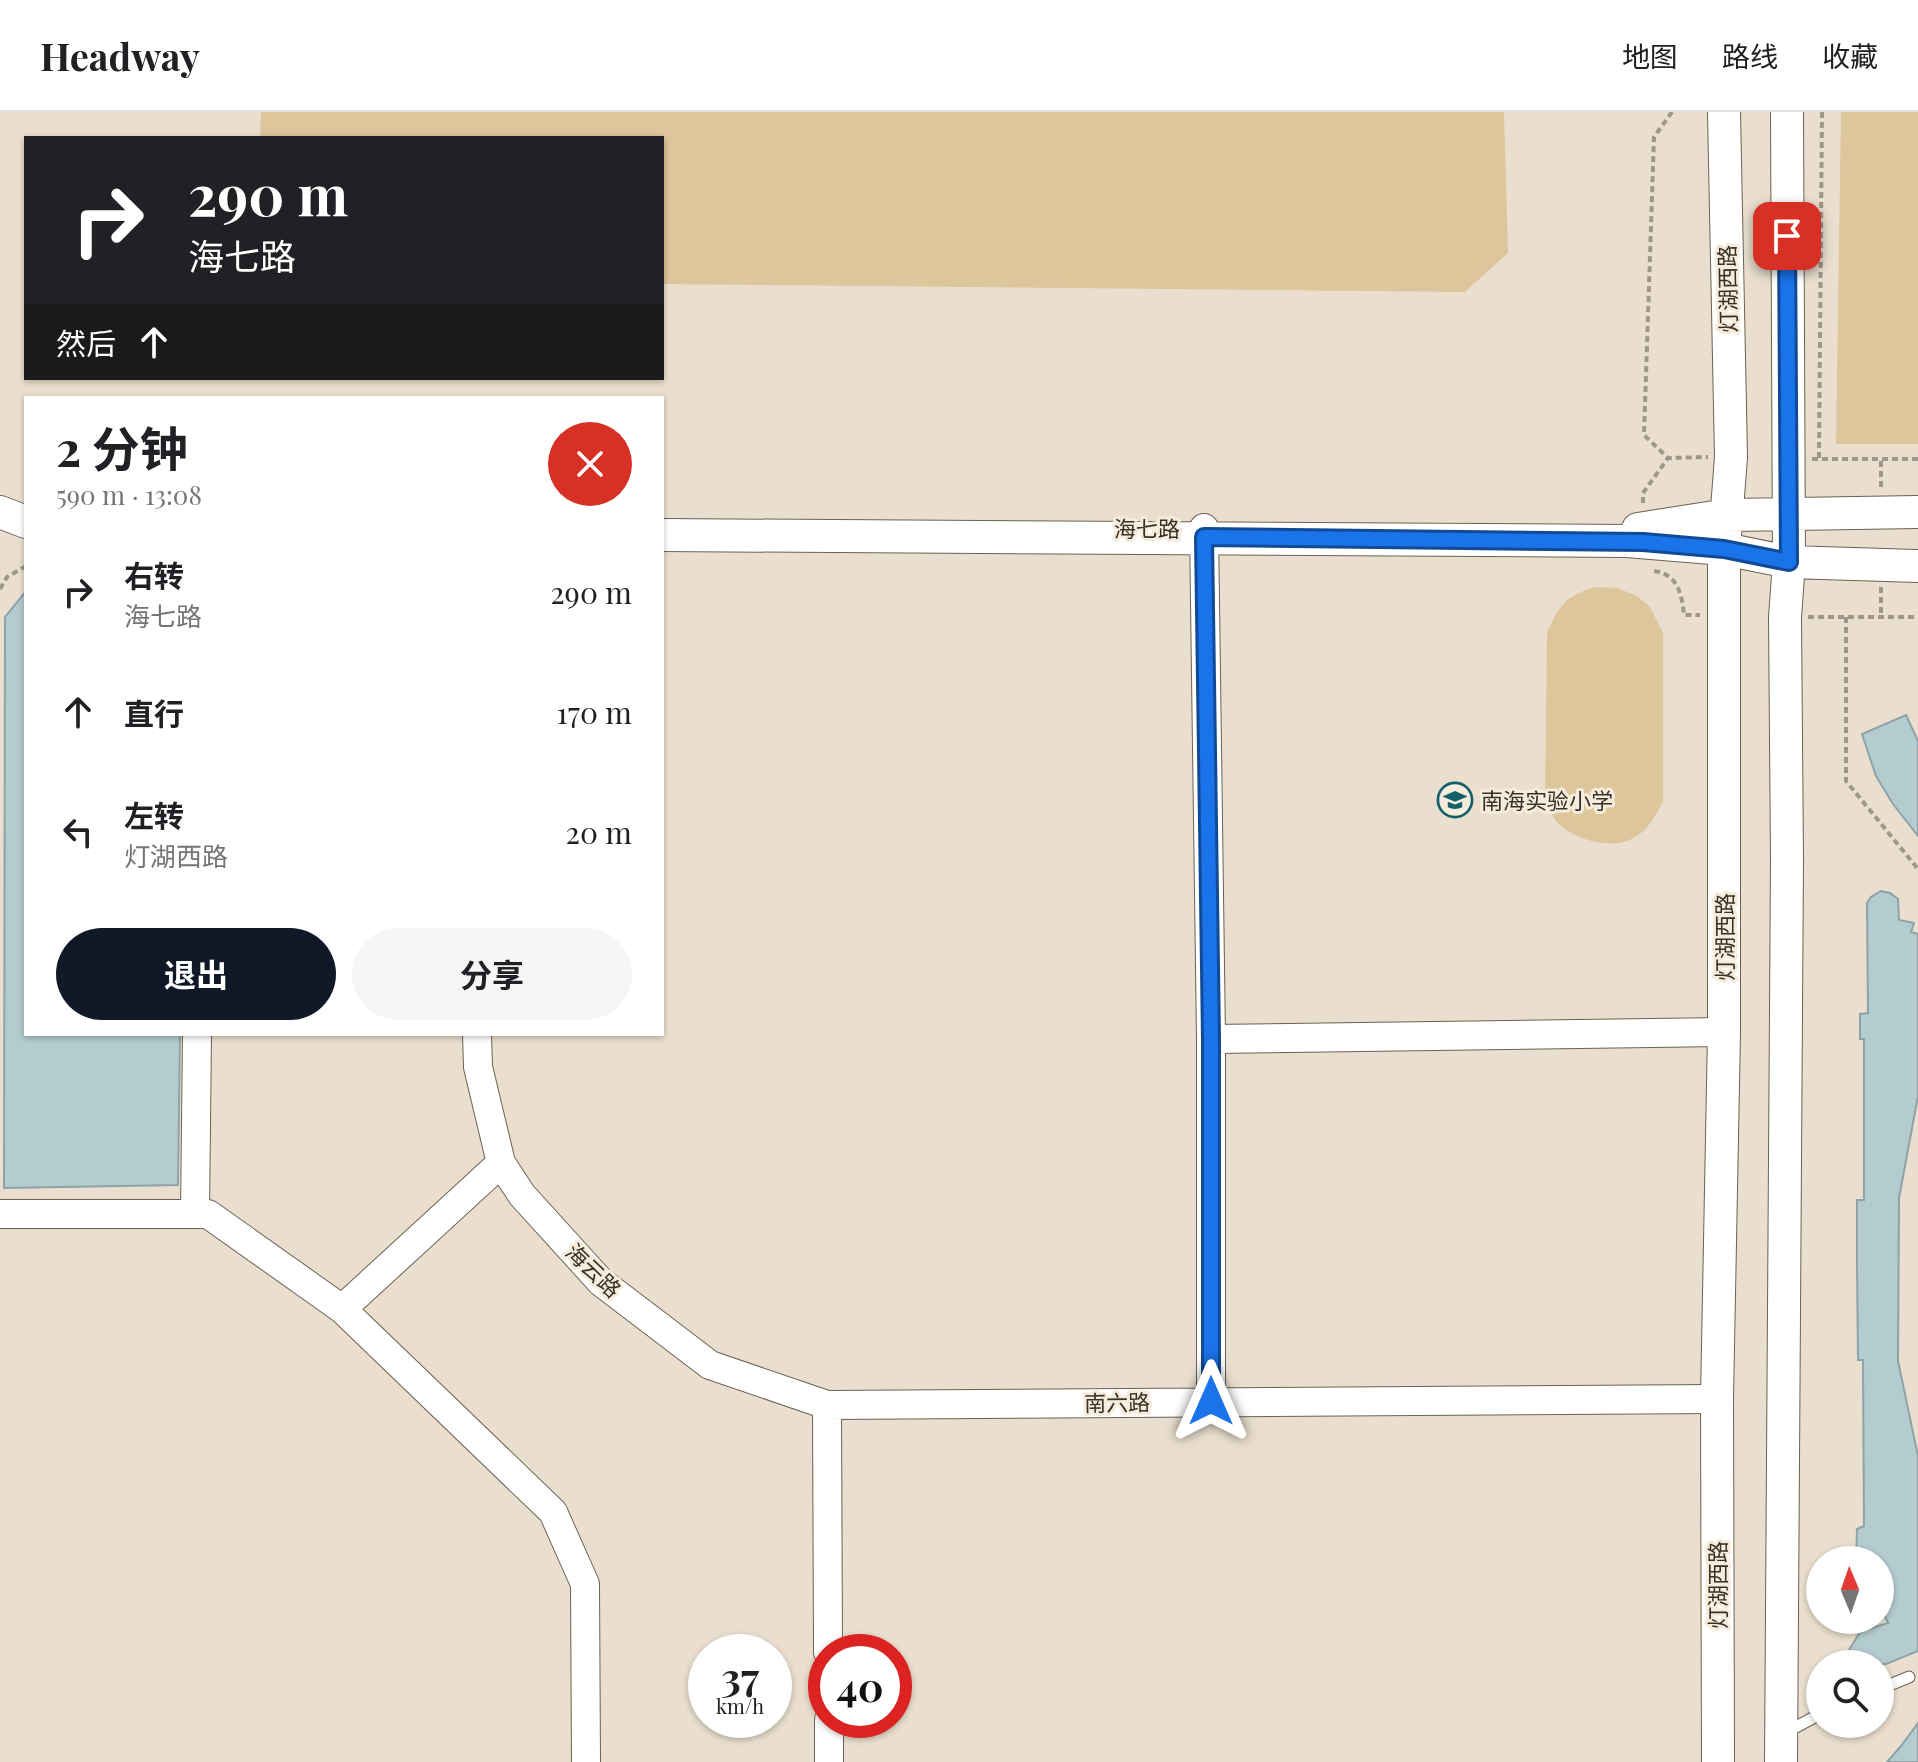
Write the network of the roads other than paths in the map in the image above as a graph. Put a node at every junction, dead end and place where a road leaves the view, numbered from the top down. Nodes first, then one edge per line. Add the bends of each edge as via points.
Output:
1 (1724, 112) edge
2 (1787, 112) edge
3 (0, 512) edge
4 (1918, 512) edge
5 (1788, 513) junction
6 (1727, 515) junction
7 (24, 521) edge
8 (664, 525) edge
9 (1204, 532) junction
10 (24, 533) edge
11 (664, 535) edge
12 (0, 541) edge
13 (1724, 549) junction
14 (1789, 562) junction
15 (1918, 566) edge
16 (1724, 1032) junction
17 (197, 1036) edge
18 (477, 1036) edge
19 (1211, 1039) junction
20 (501, 1163) junction
21 (0, 1214) edge
22 (195, 1214) junction
23 (342, 1309) junction
24 (1717, 1399) junction
25 (1211, 1401) junction
26 (827, 1405) junction
27 (828, 1634) edge
28 (1909, 1677) dead end
29 (1894, 1683) edge
30 (1806, 1722) edge
31 (1796, 1727) dead end
32 (829, 1738) edge
33 (586, 1762) edge
34 (829, 1762) edge
35 (1718, 1762) edge
36 (1781, 1762) edge

1 - 6 main road, 灯湖西路 via 1731,457
2 - 5 main road
3 - 7 main road
4 - 5 main road, 海七路
5 - 6 main road, 海七路
5 - 14 main road
6 - 9 main road, 海七路 via 1632,530
6 - 13 main road, 灯湖西路
8 - 9 main road, 海七路
9 - 11 main road, 海七路
9 - 13 main road, 海七路 via 1627,541
9 - 19 street
10 - 12 main road
13 - 14 main road, 海七路
13 - 16 main road, 灯湖西路
14 - 15 main road, 海七路
14 - 36 main road
16 - 19 street
16 - 24 main road, 灯湖西路
17 - 22 street
18 - 20 street, 海云路 via 478,1067
19 - 25 street
20 - 23 street
20 - 26 street, 海云路 via 522,1195 601,1282 710,1365
21 - 22 street
22 - 23 street via 208,1214
23 - 33 street via 553,1512 585,1584
24 - 25 street, 南六路
24 - 35 main road, 灯湖西路
25 - 26 street, 南六路
26 - 27 street
28 - 29 lane
30 - 31 lane
32 - 34 street

